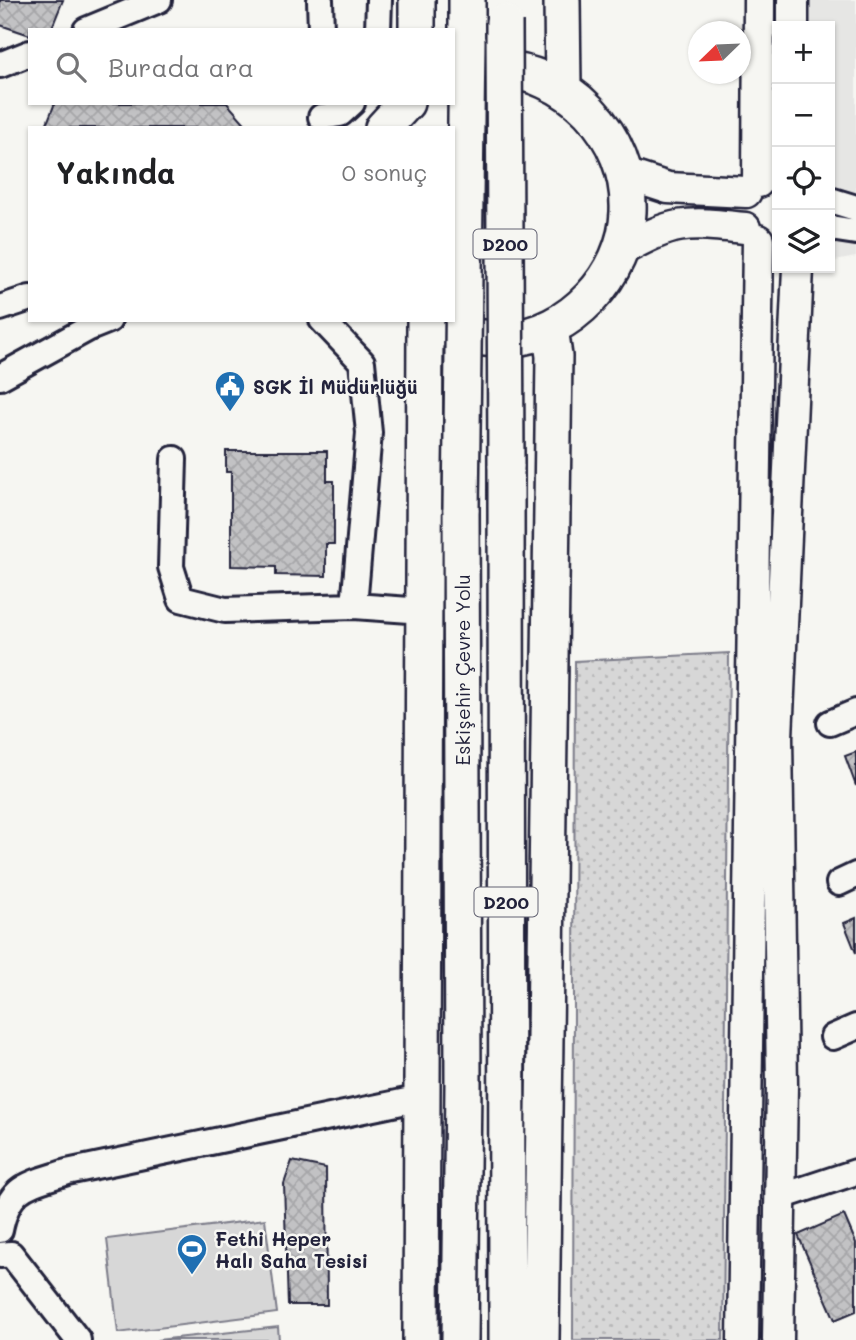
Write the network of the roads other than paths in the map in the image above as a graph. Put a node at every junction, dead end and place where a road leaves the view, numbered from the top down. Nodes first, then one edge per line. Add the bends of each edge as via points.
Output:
1 (159, 0) edge
2 (320, 0) edge
3 (379, 0) edge
4 (417, 0) edge
5 (467, 0) edge
6 (562, 0) edge
7 (759, 0) edge
8 (793, 0) edge
9 (504, 11) edge
10 (793, 21) edge
11 (91, 28) edge
12 (321, 28) edge
13 (377, 28) edge
14 (417, 28) edge
15 (28, 54) edge
16 (0, 65) edge
17 (455, 76) edge
18 (564, 89) junction
19 (350, 105) edge
20 (405, 105) edge
21 (320, 116) edge
22 (385, 126) edge
23 (625, 174) junction
24 (761, 185) edge
25 (835, 202) edge
26 (856, 208) edge
27 (835, 229) edge
28 (856, 232) edge
29 (760, 237) edge
30 (620, 251) junction
31 (798, 273) edge
32 (28, 299) edge
33 (0, 308) edge
34 (104, 322) edge
35 (324, 322) edge
36 (425, 322) edge
37 (428, 322) edge
38 (550, 328) junction
39 (0, 377) edge
40 (174, 459) dead end
41 (354, 606) junction
42 (424, 611) junction
43 (856, 712) edge
44 (830, 723) dead end
45 (856, 1027) edge
46 (833, 1037) dead end
47 (421, 1098) junction
48 (856, 1172) edge
49 (779, 1197) junction
50 (0, 1230) edge
51 (0, 1255) edge
52 (78, 1340) edge
53 (421, 1340) edge
54 (460, 1340) edge
55 (507, 1340) edge
56 (541, 1340) edge
57 (743, 1340) edge
58 (778, 1340) edge

1 - 11 street
2 - 12 street
3 - 13 street
4 - 14 highway
5 - 54 highway, Eskişehir Çevre Yolu / D200, bridge
6 - 18 highway
7 - 24 main road
8 - 10 main road
9 - 55 highway, D200, bridge
15 - 16 street
17 - 18 highway via 489,69 528,74
18 - 23 highway via 591,112 612,140
19 - 21 street via 340,114
20 - 22 highway
23 - 24 main road via 668,188
23 - 30 highway via 628,213
24 - 29 main road via 740,210
25 - 26 street
27 - 28 street
29 - 30 main road via 691,222 661,229
29 - 57 main road
30 - 38 highway via 604,283
31 - 49 main road via 777,737
32 - 33 street
34 - 39 street
35 - 41 street via 362,362 369,433
36 - 42 highway
37 - 38 highway via 465,337 508,339
38 - 56 highway via 554,356
40 - 41 street via 171,567 181,600 225,610
41 - 42 street
42 - 47 highway
43 - 44 street
45 - 46 street
47 - 50 street via 67,1172 26,1185 5,1204
47 - 53 highway
48 - 49 street
49 - 58 main road
51 - 52 street via 11,1254

